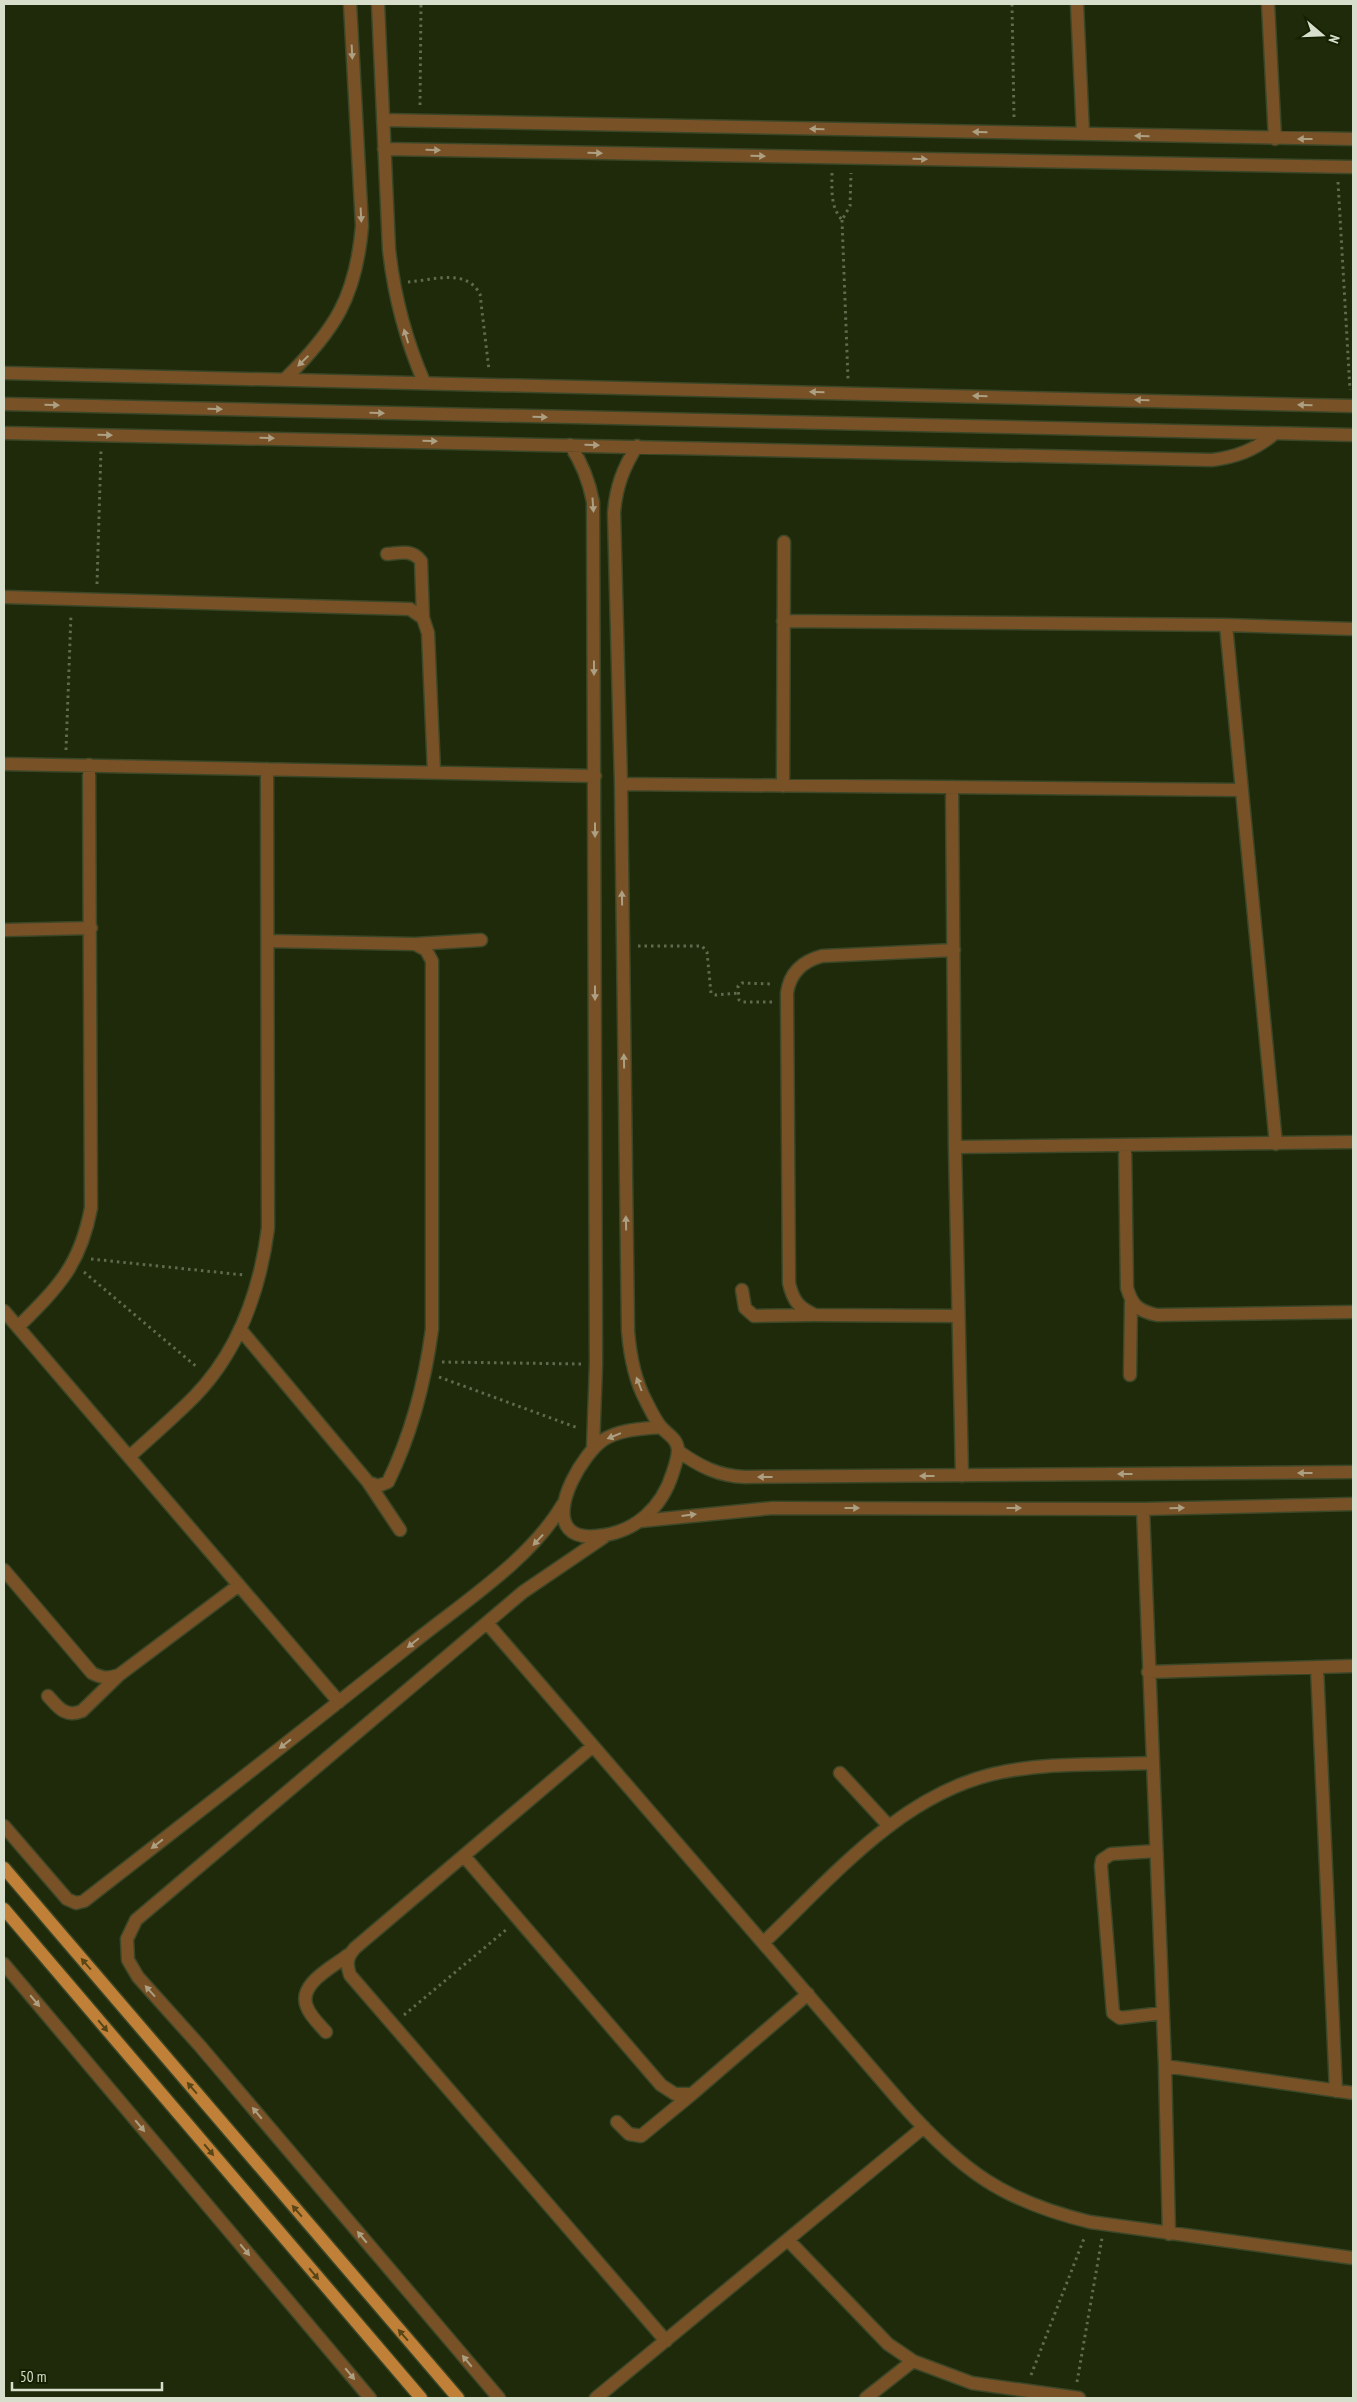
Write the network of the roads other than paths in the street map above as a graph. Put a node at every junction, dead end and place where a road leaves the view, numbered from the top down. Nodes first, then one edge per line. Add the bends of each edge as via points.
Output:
1 (350, 4) edge
2 (378, 4) edge
3 (1077, 4) edge
4 (1268, 4) edge
5 (383, 120) junction
6 (1083, 134) junction
7 (1275, 139) junction
8 (1353, 139) edge
9 (384, 149) junction
10 (1353, 167) edge
11 (4, 373) edge
12 (285, 379) junction
13 (424, 382) junction
14 (4, 404) edge
15 (1352, 406) edge
16 (4, 433) edge
17 (1274, 434) junction
18 (1353, 436) edge
19 (570, 445) junction
20 (637, 446) junction
21 (784, 542) dead end
22 (387, 554) dead end
23 (4, 597) edge
24 (423, 618) junction
25 (783, 621) junction
26 (1226, 625) junction
27 (1353, 628) edge
28 (4, 764) edge
29 (89, 765) junction
30 (267, 769) junction
31 (434, 772) junction
32 (595, 776) junction
33 (621, 784) junction
34 (783, 786) junction
35 (952, 787) junction
36 (1242, 790) junction
37 (91, 928) junction
38 (4, 930) edge
39 (481, 940) dead end
40 (268, 941) junction
41 (415, 944) junction
42 (954, 950) junction
43 (1353, 1142) edge
44 (1276, 1144) junction
45 (1124, 1145) junction
46 (954, 1147) junction
47 (742, 1290) dead end
48 (1131, 1302) junction
49 (4, 1311) edge
50 (1353, 1312) edge
51 (815, 1315) junction
52 (958, 1316) junction
53 (18, 1327) junction
54 (240, 1329) junction
55 (1130, 1376) dead end
56 (661, 1427) junction
57 (593, 1448) junction
58 (678, 1451) junction
59 (129, 1457) junction
60 (1353, 1472) edge
61 (962, 1476) junction
62 (368, 1482) junction
63 (566, 1500) junction
64 (1353, 1504) edge
65 (1143, 1509) junction
66 (641, 1521) junction
67 (400, 1530) dead end
68 (606, 1535) junction
69 (4, 1570) edge
70 (239, 1585) junction
71 (487, 1623) junction
72 (1317, 1666) junction
73 (1353, 1666) edge
74 (1148, 1672) junction
75 (118, 1675) junction
76 (48, 1696) dead end
77 (339, 1702) junction
78 (593, 1746) junction
79 (1152, 1763) junction
80 (840, 1773) dead end
81 (888, 1825) junction
82 (4, 1826) edge
83 (1156, 1851) junction
84 (464, 1856) junction
85 (4, 1868) edge
86 (4, 1909) edge
87 (763, 1943) junction
88 (348, 1955) junction
89 (4, 1964) edge
90 (808, 1994) junction
91 (1163, 2013) junction
92 (326, 2032) dead end
93 (1165, 2066) junction
94 (1336, 2090) junction
95 (1353, 2093) edge
96 (692, 2094) junction
97 (617, 2122) dead end
98 (924, 2127) junction
99 (1169, 2234) junction
100 (788, 2240) junction
101 (1353, 2258) edge
102 (666, 2340) junction
103 (913, 2361) junction
104 (370, 2398) edge
105 (421, 2398) edge
106 (458, 2398) edge
107 (499, 2398) edge
108 (596, 2398) edge
109 (866, 2398) edge
110 (1074, 2398) edge
111 (1079, 2398) edge

1 -> 12 street via 362,226 360,255 353,283 332,325 309,356
2 - 5 street
3 - 6 street
4 - 7 street
6 -> 5 street
5 - 9 street
7 -> 6 street
8 -> 7 street
9 -> 10 street
13 -> 9 street via 410,350 393,284
11 - 12 street
12 - 13 street
15 -> 13 street
14 -> 17 street
16 -> 19 street
17 - 18 street
17 - 20 street via 1251,450 1212,460
19 -> 20 street
19 -> 32 street via 582,462 593,502
20 - 33 street via 616,489 614,513
21 - 25 street
22 - 24 street via 409,552 420,561
23 - 24 street via 394,607 410,608
24 - 31 street via 428,633
25 - 26 street
25 - 34 street
26 - 27 street
26 - 36 street
28 - 29 street
29 - 30 street
29 - 37 street
30 - 31 street
30 - 40 street
31 - 32 street
32 -> 57 street via 596,1364
33 - 34 street
56 -> 33 street via 636,1378 628,1331
34 - 35 street
35 - 36 street
35 - 42 street
36 - 44 street
37 - 38 street
37 - 53 street via 91,1208 86,1233 75,1260 53,1291
39 - 41 street
40 - 41 street
40 - 54 street via 268,1228 259,1276
41 - 62 street via 426,950 432,962 432,1329 416,1413 388,1482 378,1486
42 - 46 street
42 - 51 street via 822,956 801,965 788,984 790,1283 792,1298 801,1309
43 - 44 street
44 - 45 street
45 - 46 street
45 - 48 street via 1126,1288
46 - 52 street
47 - 51 street via 745,1308 754,1316
48 - 50 street via 1142,1312 1157,1315
48 - 55 street
49 - 53 street
51 - 52 street
52 - 61 street
53 - 59 street
54 - 59 street via 210,1378
54 - 62 street
56 -> 57 street via 616,1434
56 - 58 street via 676,1441
57 - 63 street via 576,1472
61 -> 58 street via 730,1476 702,1467
58 - 66 street via 668,1488 657,1506
59 - 70 street
60 -> 61 street
62 - 67 street
63 - 68 street via 564,1513 569,1529 585,1536
63 -> 77 street via 530,1548
65 -> 64 street
66 -> 65 street via 773,1508
65 - 74 street
66 - 68 street
68 - 71 street via 543,1577
69 - 75 street via 92,1673 110,1678
70 - 75 street
70 - 77 street
71 - 78 street
107 -> 71 street via 138,1977 128,1960 127,1939 136,1920
72 - 73 street
72 - 74 street
72 - 94 street
74 - 79 street
75 - 76 street via 75,1714 61,1710
77 -> 82 street via 84,1901 76,1903 66,1899
78 - 84 street
78 - 87 street
79 - 81 street via 1032,1768 993,1774 956,1786 921,1803
79 - 83 street
80 - 81 street
81 - 87 street
83 - 91 street
83 - 91 street via 1111,1854 1102,1860 1101,1866 1113,2013 1120,2018
84 - 88 street
84 - 96 street via 661,2085 675,2094
106 -> 85 main road
86 -> 105 main road
87 - 90 street
88 - 92 street via 307,1988 304,1998 307,2008
88 - 102 street via 346,1966 350,1974
89 -> 104 street
90 - 96 street
90 - 98 street
91 - 93 street
93 - 94 street
93 - 99 street
94 - 95 street
96 - 97 street via 641,2136 629,2134
98 - 99 street via 971,2172 1036,2206 1090,2222
98 - 100 street
99 - 101 street
100 - 102 street
100 - 103 street via 888,2344
102 - 108 street
103 - 109 street
103 - 110 street via 972,2384
110 - 111 street

